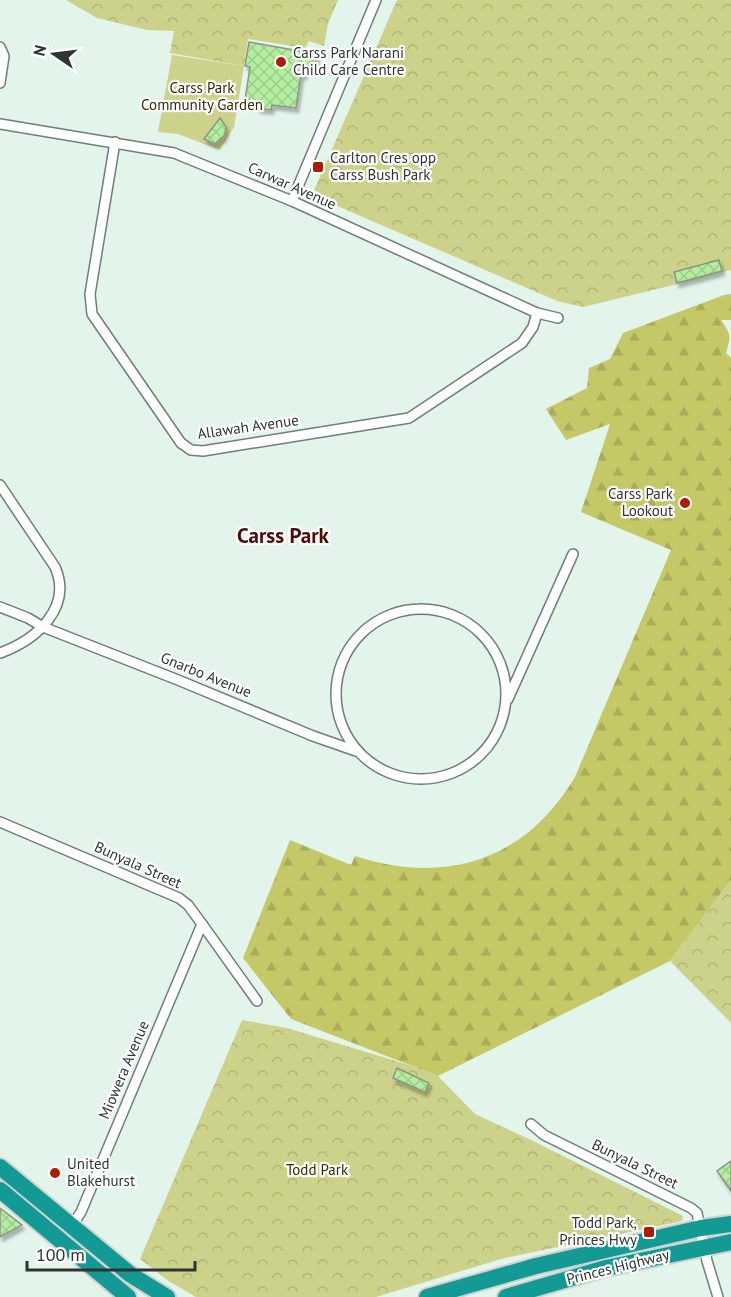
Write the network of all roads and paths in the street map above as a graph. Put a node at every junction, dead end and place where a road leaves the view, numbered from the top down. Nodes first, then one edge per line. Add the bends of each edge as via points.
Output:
1 (376, 0) edge
2 (0, 47) edge
3 (0, 83) edge
4 (0, 124) edge
5 (115, 142) junction
6 (292, 201) junction
7 (537, 313) junction
8 (558, 318) dead end
9 (0, 485) edge
10 (573, 554) dead end
11 (0, 607) edge
12 (43, 627) junction
13 (0, 653) edge
14 (507, 701) junction
15 (357, 751) junction
16 (0, 822) edge
17 (202, 924) junction
18 (257, 1001) dead end
19 (531, 1124) dead end
20 (0, 1168) edge
21 (0, 1190) edge
22 (731, 1224) edge
23 (71, 1227) junction
24 (701, 1228) junction
25 (731, 1242) edge
26 (705, 1247) junction
27 (128, 1297) edge
28 (167, 1297) edge
29 (427, 1297) edge
30 (506, 1297) edge
31 (718, 1297) edge

1 - 6 street
2 - 3 street via 4,56
4 - 5 street, Carwar Avenue
5 - 6 street, Carwar Avenue via 174,153
5 - 7 street, Allawah Avenue via 90,294 92,314 181,443 190,450 409,418 522,343
6 - 7 street, Carwar Avenue
7 - 8 street, Carwar Avenue
9 - 12 street via 60,578 56,609
10 - 14 street, Gnarbo Avenue
11 - 12 street, Gnarbo Avenue
12 - 13 street via 13,649
12 - 15 street, Gnarbo Avenue
14 - 15 street, Gnarbo Avenue via 498,728 486,747 470,763 447,775 418,779 392,774 371,764
14 - 15 street, Gnarbo Avenue via 499,659 485,638 471,627 455,617 430,610 389,615 359,636 340,669 337,707 344,731
16 - 17 street, Bunyala Street via 179,898
17 - 18 street, Bunyala Street
17 - 23 street, Miowera Avenue via 81,1212
19 - 24 street, Bunyala Street via 544,1135 691,1208 697,1213
20 - 23 highway
21 - 27 highway
22 - 24 highway, Princes Highway
23 - 28 highway via 131,1275
24 - 26 street, Bunyala Street
24 - 29 highway, Princes Highway via 536,1266
25 - 26 highway, Princes Highway
26 - 30 highway, Princes Highway via 606,1268
26 - 31 street, Bunyala Street

